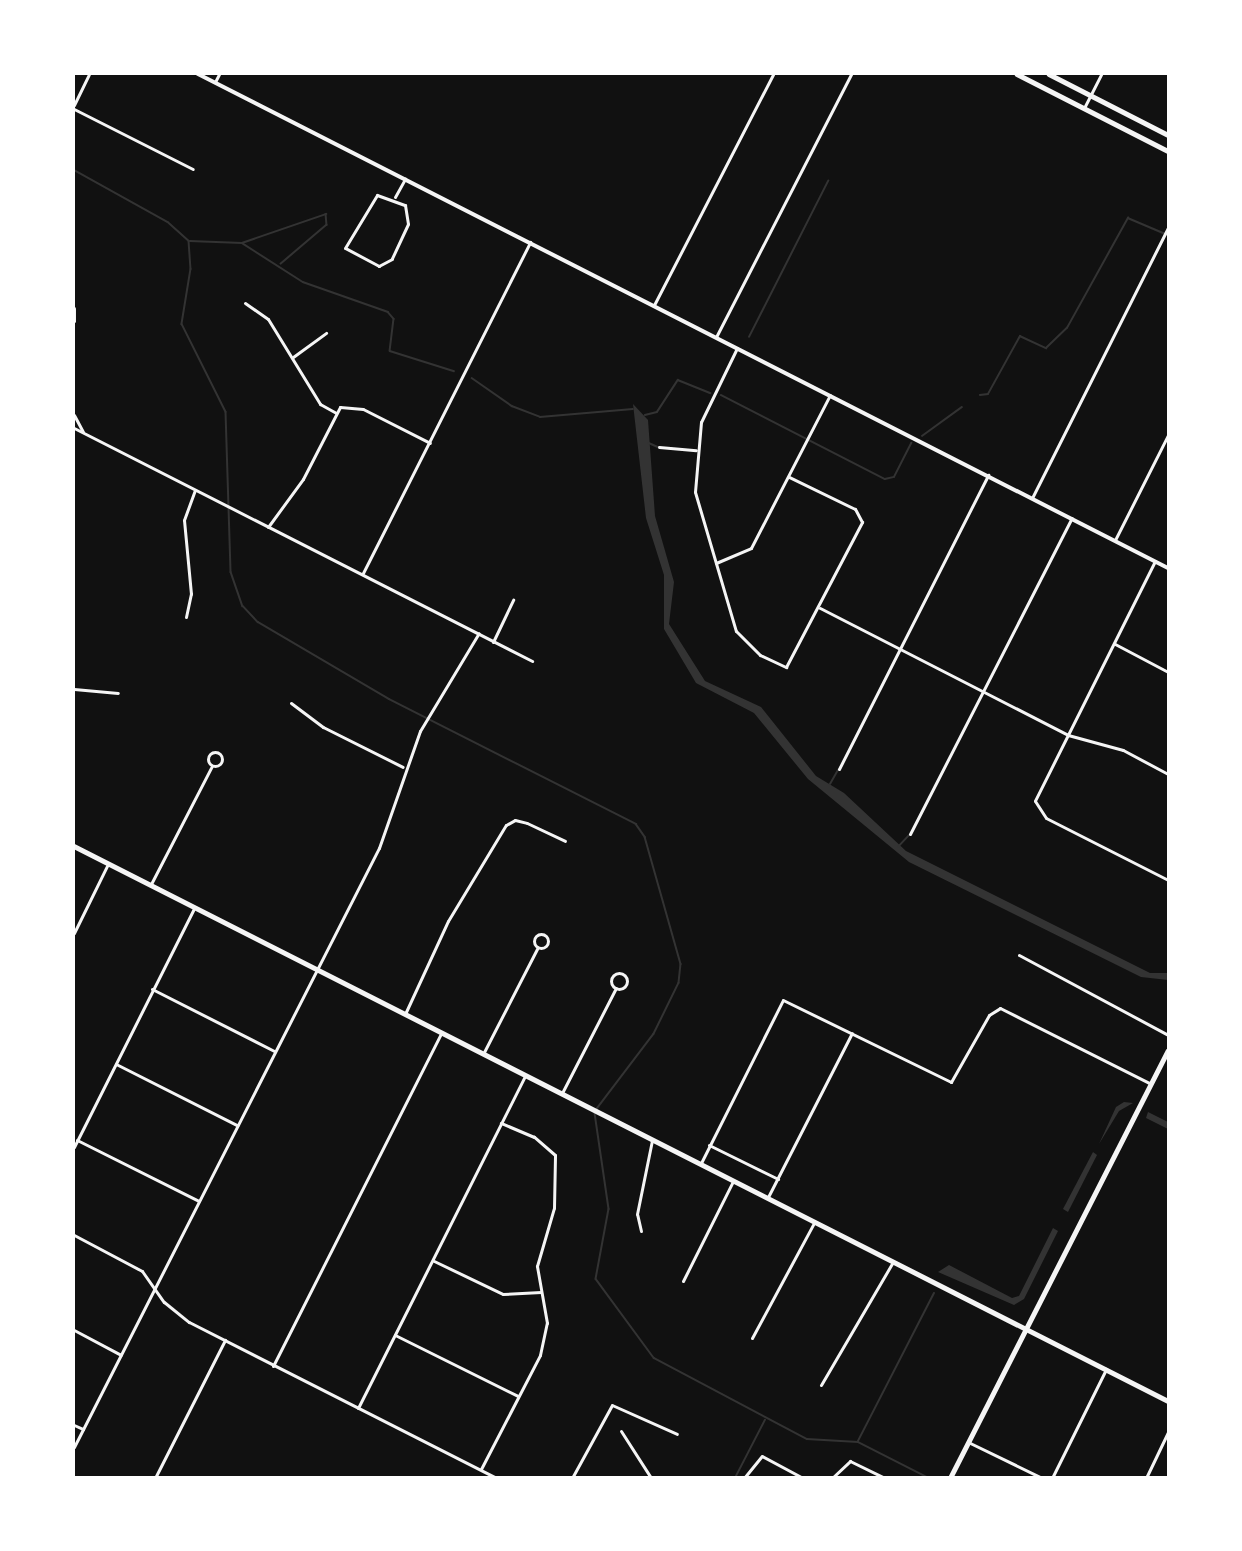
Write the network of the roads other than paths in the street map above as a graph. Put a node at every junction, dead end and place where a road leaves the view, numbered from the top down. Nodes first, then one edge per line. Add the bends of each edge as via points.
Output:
1 (89, 74) edge
2 (198, 74) edge
3 (219, 74) edge
4 (773, 74) edge
5 (851, 74) edge
6 (1017, 74) edge
7 (1049, 74) edge
8 (1101, 74) edge
9 (215, 82) junction
10 (1091, 95) junction
11 (74, 107) edge
12 (1084, 108) junction
13 (1168, 135) edge
14 (1168, 151) edge
15 (193, 168) dead end
16 (405, 178) junction
17 (395, 197) junction
18 (1168, 228) edge
19 (530, 242) junction
20 (244, 303) dead end
21 (654, 305) junction
22 (74, 308) edge
23 (74, 321) edge
24 (326, 333) dead end
25 (716, 337) junction
26 (737, 348) junction
27 (292, 357) junction
28 (830, 395) junction
29 (336, 413) junction
30 (74, 415) edge
31 (74, 428) edge
32 (84, 434) junction
33 (1168, 435) edge
34 (430, 443) junction
35 (659, 447) dead end
36 (696, 450) junction
37 (988, 476) junction
38 (789, 477) junction
39 (195, 490) junction
40 (1032, 498) junction
41 (1072, 518) junction
42 (268, 527) junction
43 (1115, 540) junction
44 (1155, 561) junction
45 (715, 563) junction
46 (1168, 568) edge
47 (363, 574) junction
48 (513, 600) dead end
49 (820, 608) junction
50 (186, 618) dead end
51 (479, 633) junction
52 (493, 642) junction
53 (1114, 644) junction
54 (902, 649) junction
55 (532, 661) dead end
56 (1168, 672) edge
57 (74, 689) edge
58 (118, 693) dead end
59 (984, 693) junction
60 (291, 703) dead end
61 (1068, 735) junction
62 (212, 766) junction
63 (404, 768) junction
64 (839, 769) dead end
65 (1168, 774) edge
66 (910, 834) dead end
67 (565, 842) dead end
68 (74, 846) edge
69 (108, 864) junction
70 (1168, 880) edge
71 (150, 885) junction
72 (194, 908) junction
73 (74, 933) edge
74 (538, 947) junction
75 (1018, 955) dead end
76 (315, 969) junction
77 (615, 988) junction
78 (152, 989) junction
79 (405, 1014) junction
80 (441, 1033) junction
81 (852, 1033) junction
82 (1168, 1035) edge
83 (273, 1051) junction
84 (1168, 1051) edge
85 (483, 1054) junction
86 (116, 1064) junction
87 (525, 1076) junction
88 (1151, 1084) junction
89 (561, 1094) junction
90 (501, 1124) junction
91 (237, 1125) junction
92 (77, 1140) junction
93 (652, 1140) junction
94 (710, 1145) junction
95 (74, 1147) edge
96 (700, 1164) junction
97 (778, 1179) junction
98 (733, 1181) junction
99 (768, 1199) junction
100 (200, 1201) junction
101 (814, 1223) junction
102 (640, 1231) dead end
103 (74, 1235) edge
104 (434, 1261) junction
105 (893, 1262) junction
106 (683, 1281) dead end
107 (156, 1287) junction
108 (541, 1292) junction
109 (1027, 1328) junction
110 (74, 1330) edge
111 (395, 1335) junction
112 (752, 1338) dead end
113 (225, 1340) junction
114 (121, 1355) junction
115 (273, 1366) junction
116 (1106, 1369) junction
117 (821, 1386) dead end
118 (518, 1396) junction
119 (1168, 1401) edge
120 (358, 1408) junction
121 (74, 1425) edge
122 (83, 1429) junction
123 (621, 1431) dead end
124 (1168, 1432) edge
125 (677, 1434) dead end
126 (968, 1442) junction
127 (74, 1447) edge
128 (480, 1469) junction
129 (951, 1475) edge
130 (155, 1478) edge
131 (496, 1478) edge
132 (572, 1478) edge
133 (651, 1478) edge
134 (744, 1478) edge
135 (803, 1478) edge
136 (832, 1478) edge
137 (885, 1478) edge
138 (1042, 1478) edge
139 (1052, 1478) edge
140 (1146, 1478) edge

1 - 11 street
2 - 9 street
3 - 9 street
4 - 21 street
5 - 25 street
6 - 12 main road
7 - 10 main road
8 - 10 street
9 - 16 street
10 - 12 street
10 - 13 main road
11 - 15 street
12 - 14 main road
16 - 17 street
16 - 19 street
17 - 17 street via 377,195 356,223 345,248 359,260 387,265 407,233 408,213
18 - 40 street
19 - 21 street
19 - 34 street
20 - 27 street via 268,319
21 - 25 street
22 - 23 street
24 - 27 street
25 - 26 street
26 - 28 street
26 - 36 street via 701,422
27 - 29 street via 320,404
28 - 37 street
28 - 38 street
29 - 34 street via 354,405
29 - 42 street via 308,471
30 - 32 street
31 - 32 street
32 - 39 street
33 - 43 street
34 - 47 street
35 - 36 street
36 - 45 street via 695,492
37 - 40 street
37 - 54 street
38 - 45 street via 751,548
38 - 49 street via 861,517
39 - 42 street
39 - 50 street via 183,529 191,594
40 - 41 street
41 - 43 street
41 - 59 street
42 - 47 street
43 - 44 street
44 - 46 street
44 - 53 street
45 - 49 street via 736,631 760,655 786,667
47 - 51 street
48 - 52 street
49 - 54 street
51 - 52 street
51 - 63 street via 433,706
52 - 55 street
53 - 56 street
53 - 61 street
54 - 59 street
54 - 64 street
57 - 58 street
59 - 61 street
59 - 66 street
60 - 63 street via 323,727
61 - 65 street via 1123,750
61 - 70 street via 1037,794 1036,809
62 - 62 street via 221,763 217,753 209,756
62 - 71 street
63 - 76 street via 379,848
67 - 79 street via 526,823 515,820 506,825 448,921
68 - 69 main road
69 - 71 main road
69 - 73 street
71 - 72 main road
72 - 76 main road
72 - 78 street
74 - 74 street via 547,944 545,936 535,938
74 - 85 street
75 - 82 street
76 - 79 main road
76 - 83 street
77 - 77 street via 626,984 624,975 612,978
77 - 89 street
78 - 83 street
78 - 86 street
79 - 80 main road
80 - 85 main road
80 - 115 street
81 - 88 street via 951,1082 989,1015 1000,1008
81 - 94 street via 783,1000
81 - 97 street
83 - 91 street
84 - 88 main road
85 - 87 main road
86 - 91 street
86 - 92 street
87 - 89 main road
87 - 90 street
88 - 109 main road
89 - 93 main road
90 - 104 street
90 - 108 street via 534,1137 555,1155 554,1208 538,1251
91 - 100 street
92 - 95 street
92 - 100 street
93 - 96 main road
93 - 102 street via 637,1214
94 - 96 street
94 - 97 street
96 - 98 main road
97 - 99 street
98 - 99 main road
98 - 106 street
99 - 101 main road
100 - 107 street
101 - 105 main road
101 - 112 street
103 - 107 street via 131,1264
104 - 108 street via 503,1294
104 - 111 street
105 - 109 main road
105 - 117 street
107 - 113 street via 174,1311
107 - 114 street
108 - 118 street via 546,1337
109 - 116 main road
109 - 126 main road
110 - 114 street
111 - 118 street
111 - 120 street
113 - 115 street
113 - 130 street
114 - 122 street
115 - 120 street
116 - 119 main road
116 - 139 street
118 - 128 street
120 - 128 street
121 - 122 street
122 - 127 street
123 - 133 street
124 - 140 street
125 - 132 street via 612,1405
126 - 129 main road
126 - 138 street
128 - 131 street
134 - 135 street via 762,1456
136 - 137 street via 850,1461

